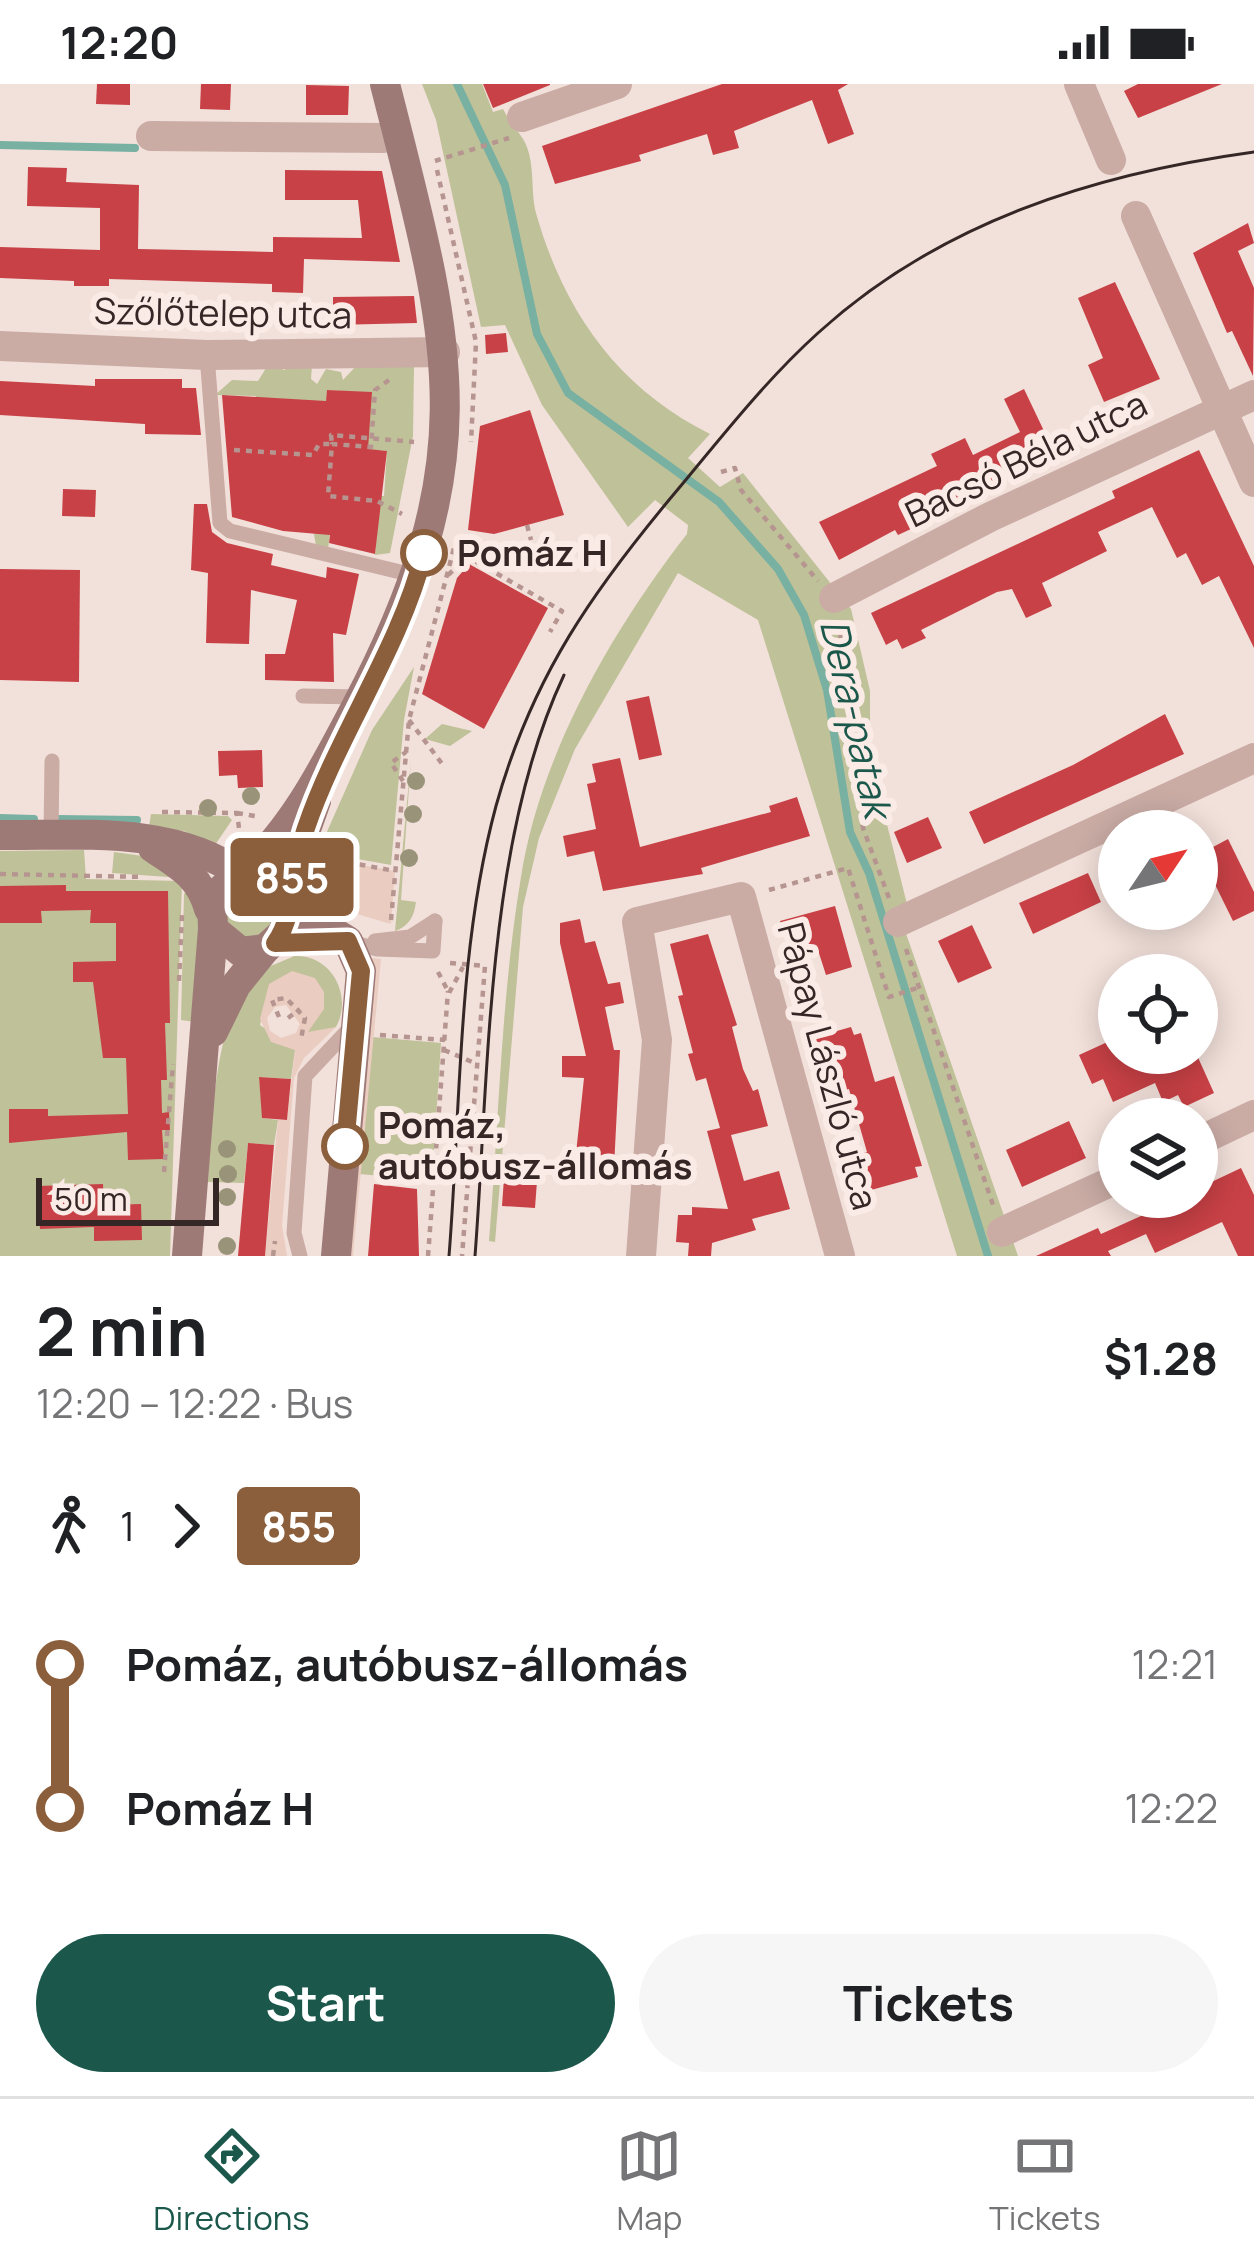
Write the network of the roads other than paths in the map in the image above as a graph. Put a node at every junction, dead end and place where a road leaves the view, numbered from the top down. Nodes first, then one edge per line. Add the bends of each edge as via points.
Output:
1 (386, 84) edge
2 (617, 84) edge
3 (1079, 84) edge
4 (517, 127) road end
5 (151, 136) dead end
6 (391, 138) junction
7 (1111, 160) dead end
8 (1136, 216) dead end
9 (0, 346) edge
10 (432, 354) junction
11 (207, 355) junction
12 (1254, 395) edge
13 (1221, 410) junction
14 (1254, 482) edge
15 (418, 573) junction
16 (834, 598) road end
17 (303, 696) dead end
18 (362, 697) junction
19 (338, 742) junction
20 (1254, 758) edge
21 (52, 761) dead end
22 (0, 835) edge
23 (51, 836) junction
24 (138, 838) junction
25 (242, 873) junction
26 (288, 902) junction
27 (202, 911) junction
28 (898, 922) road end
29 (348, 941) junction
30 (270, 946) junction
31 (361, 1028) junction
32 (208, 1042) junction
33 (1254, 1115) edge
34 (1218, 1132) edge
35 (1098, 1188) edge
36 (1002, 1232) road end
37 (187, 1256) edge
38 (301, 1256) edge
39 (336, 1256) edge
40 (641, 1256) edge
41 (840, 1256) edge

1 - 6 main road
2 - 4 street
3 - 7 street
5 - 6 street
6 - 10 main road via 431,259
8 - 13 street
9 - 11 street, Szőlőtelep utca
10 - 11 street, Szőlőtelep utca
10 - 15 main road via 447,438
11 - 15 lane via 215,513 230,531
12 - 13 street, Bacsó Béla utca
13 - 14 street
13 - 16 street, Bacsó Béla utca
15 - 18 main road
17 - 18 lane
18 - 19 main road
19 - 25 main road via 278,837
19 - 26 main road
20 - 28 street
21 - 23 lane
22 - 23 main road
23 - 24 main road
24 - 25 main road via 202,852
24 - 27 main road via 189,871 203,889
25 - 26 main road via 271,879
25 - 27 main road via 218,886
26 - 29 main road
26 - 30 main road via 284,932
27 - 30 main road via 230,948
27 - 32 main road
29 - 29 lane via 433,951 435,921 410,938
29 - 30 main road
29 - 31 main road via 361,971
30 - 32 main road via 236,985
31 - 38 lane via 305,1076 294,1233
31 - 39 main road
32 - 37 main road
33 - 34 street
35 - 36 street
40 - 41 street, Pápay László utca via 657,1040 637,922 741,898

